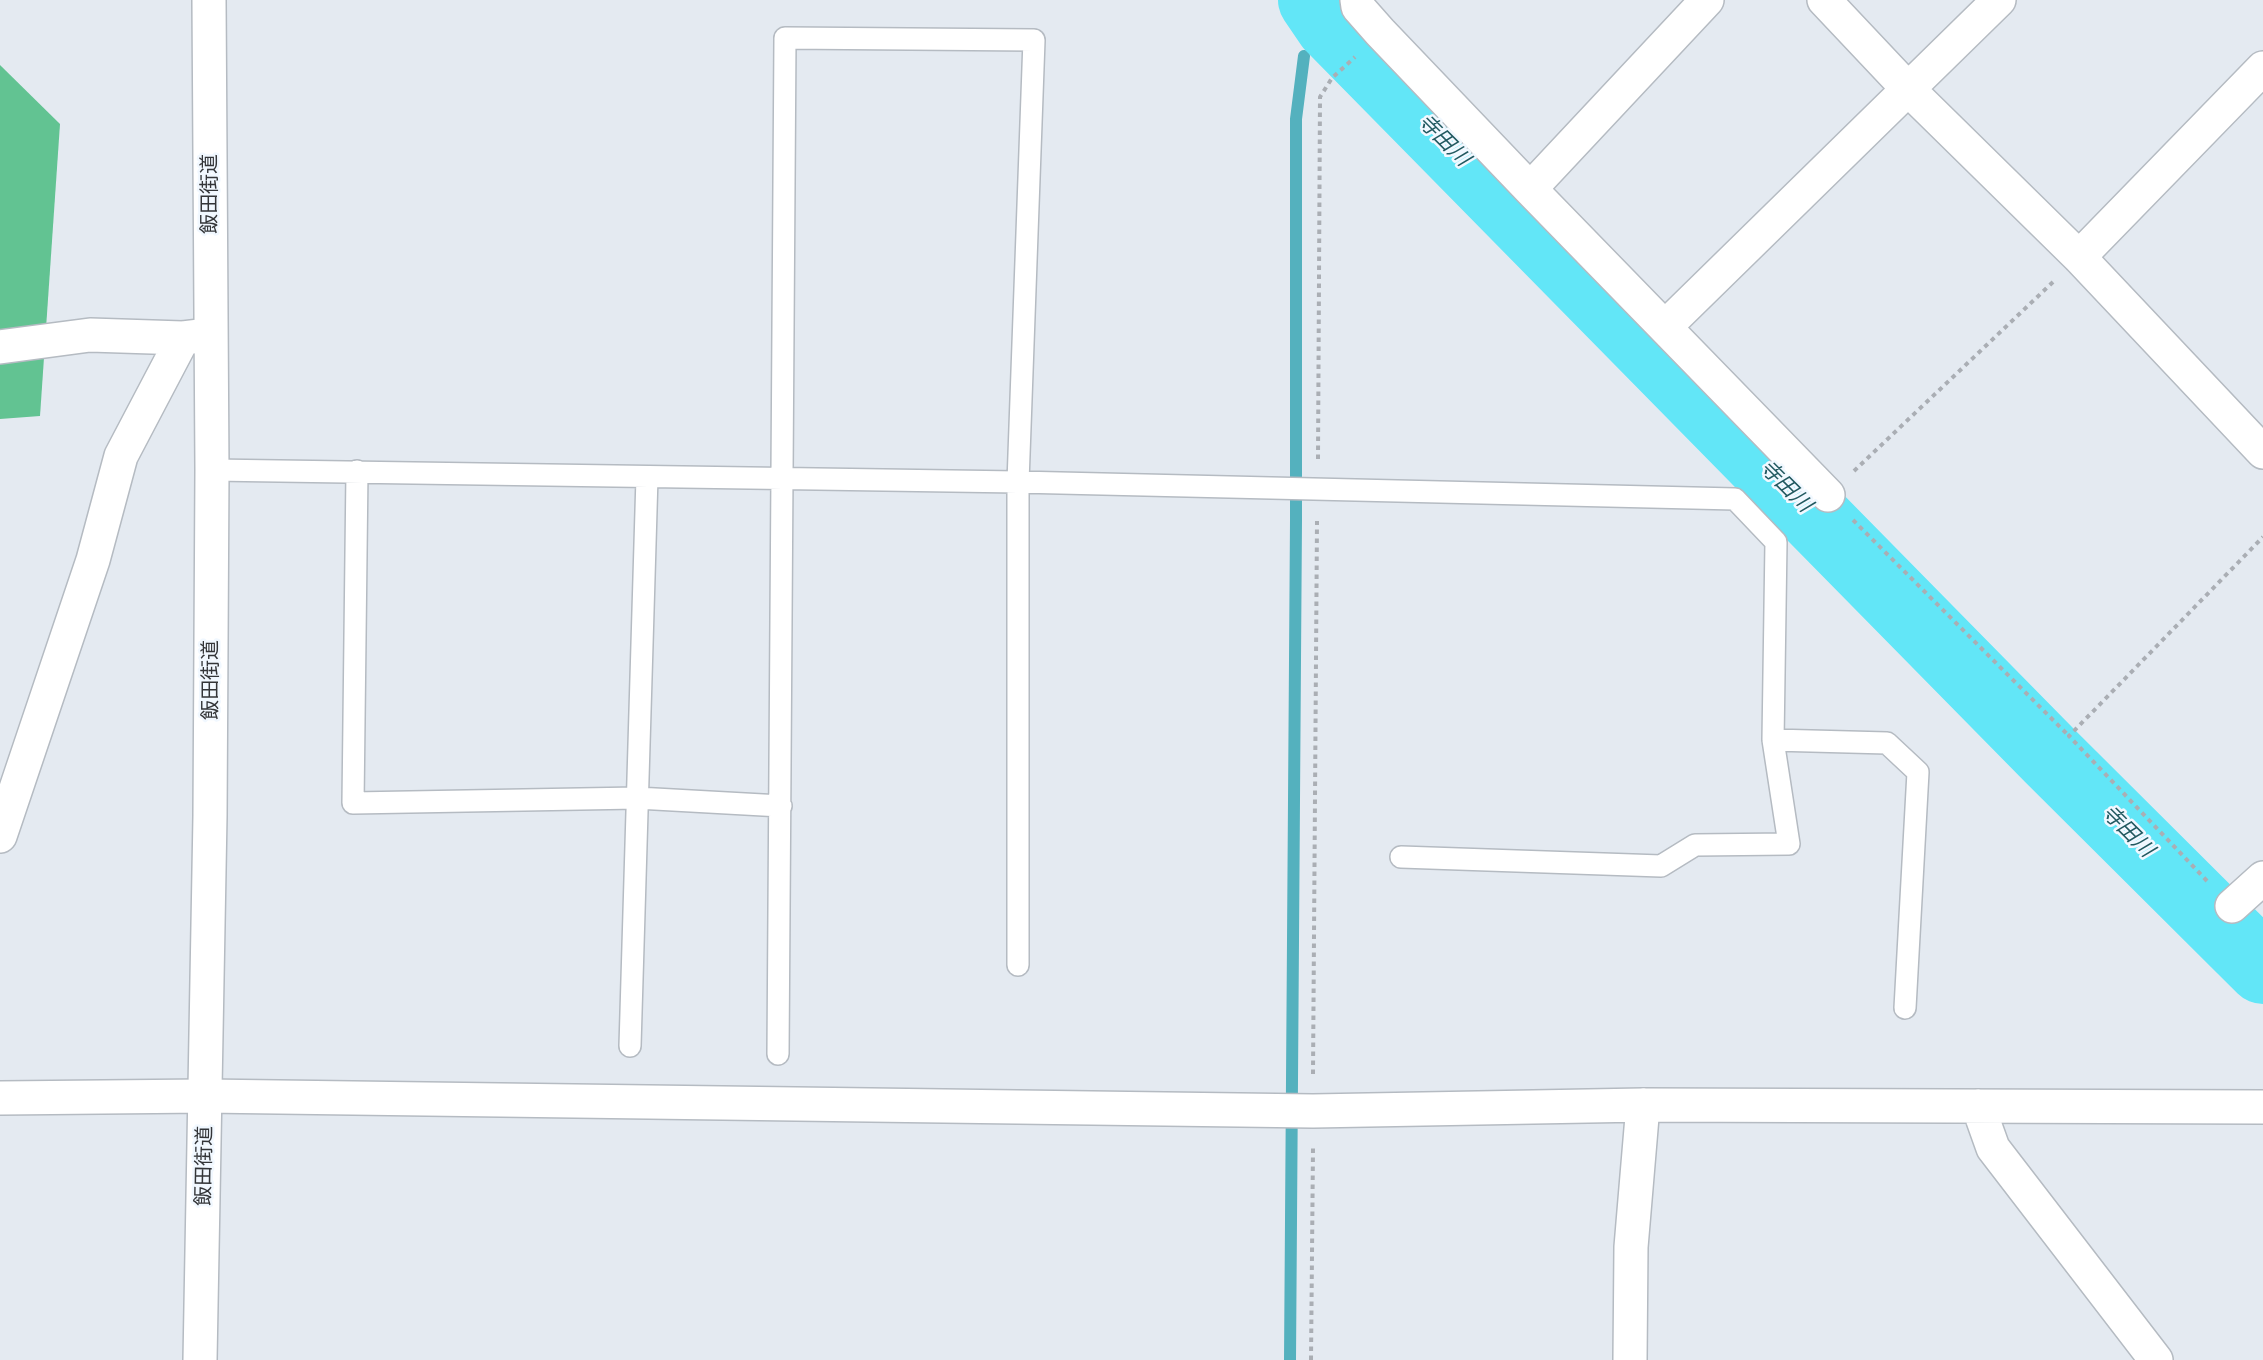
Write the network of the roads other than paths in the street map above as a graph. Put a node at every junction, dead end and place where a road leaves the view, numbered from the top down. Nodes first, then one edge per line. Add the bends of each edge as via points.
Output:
1 (209, 0) edge
2 (1358, 0) edge
3 (1707, 0) edge
4 (1824, 0) edge
5 (1999, 0) edge
6 (2263, 68) edge
7 (1908, 89) junction
8 (1530, 189) junction
9 (2079, 257) junction
10 (1665, 327) junction
11 (197, 336) junction
12 (0, 347) edge
13 (2263, 452) edge
14 (212, 470) junction
15 (357, 471) junction
16 (646, 477) junction
17 (782, 479) junction
18 (1018, 482) junction
19 (1828, 495) road end
20 (1773, 740) junction
21 (637, 798) junction
22 (781, 806) junction
23 (0, 836) edge
24 (1401, 857) dead end
25 (2263, 878) edge
26 (2232, 906) road end
27 (1018, 965) dead end
28 (1905, 1008) dead end
29 (630, 1046) dead end
30 (778, 1054) dead end
31 (205, 1096) junction
32 (0, 1098) edge
33 (1643, 1105) junction
34 (1978, 1106) junction
35 (2263, 1107) edge
36 (200, 1360) edge
37 (1630, 1360) edge
38 (2156, 1360) edge

1 - 11 street, 飯田街道
2 - 8 street via 1358,7 1373,25
3 - 8 street
4 - 7 street
5 - 7 street
6 - 9 street
7 - 9 street
7 - 10 street
8 - 10 street
9 - 13 street
10 - 19 street
11 - 12 street via 90,335
11 - 14 street, 飯田街道
11 - 23 street via 121,456 93,560
14 - 15 lane
14 - 31 street, 飯田街道
15 - 16 lane
15 - 21 lane via 353,803
16 - 17 lane
16 - 21 lane
17 - 18 lane
17 - 18 lane via 785,39 1034,40
17 - 22 lane
18 - 20 lane via 1735,499 1776,542
18 - 27 lane
20 - 24 lane via 1789,844 1695,845 1660,866
20 - 28 lane via 1887,743 1918,772
21 - 22 lane
21 - 29 lane
22 - 30 lane
25 - 26 street
31 - 32 street
31 - 33 street via 1313,1111
31 - 36 street, 飯田街道
33 - 34 street
33 - 37 street via 1631,1247
34 - 35 street
34 - 38 street via 1993,1148

